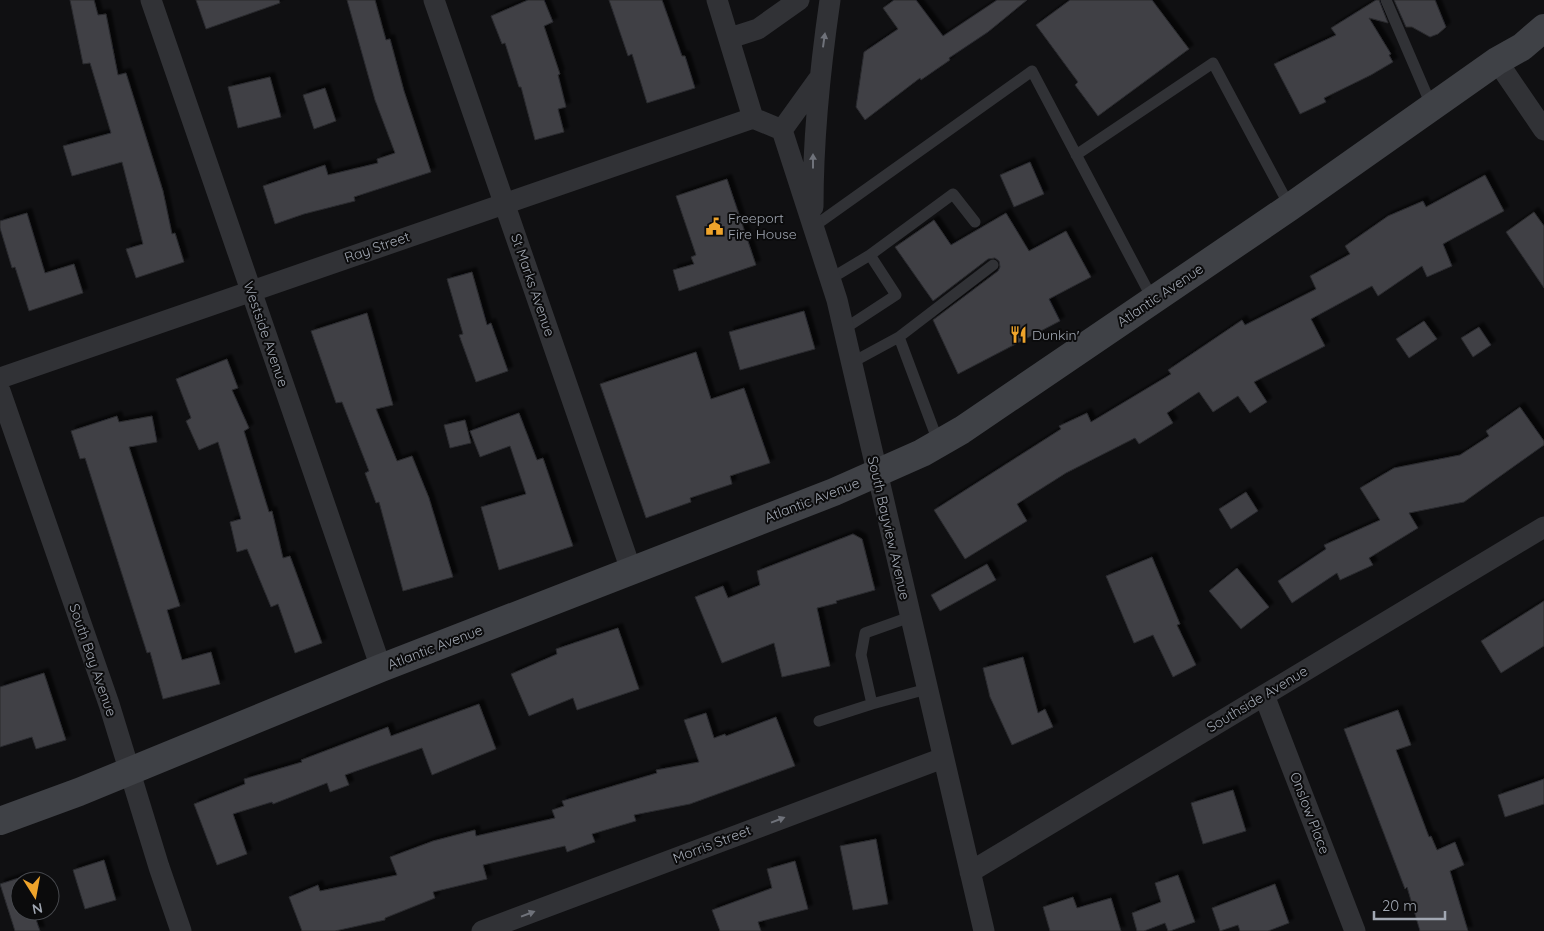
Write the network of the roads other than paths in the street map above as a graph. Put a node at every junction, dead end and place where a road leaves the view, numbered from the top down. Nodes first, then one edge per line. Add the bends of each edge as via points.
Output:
1 (151, 0) edge
2 (434, 0) edge
3 (717, 0) edge
4 (799, 0) edge
5 (830, 0) edge
6 (1386, 0) edge
7 (1544, 28) edge
8 (730, 38) junction
9 (1497, 62) junction
10 (818, 80) junction
11 (1432, 107) junction
12 (753, 118) junction
13 (782, 130) junction
14 (1544, 130) edge
15 (1076, 155) junction
16 (505, 203) junction
17 (1290, 207) junction
18 (975, 222) dead end
19 (813, 227) junction
20 (870, 254) junction
21 (993, 265) dead end
22 (830, 279) junction
23 (252, 291) junction
24 (1153, 300) junction
25 (844, 329) junction
26 (899, 337) junction
27 (851, 363) junction
28 (0, 378) edge
29 (0, 391) edge
30 (939, 444) junction
31 (877, 474) junction
32 (1544, 527) edge
33 (631, 570) junction
34 (910, 617) junction
35 (381, 668) junction
36 (927, 689) junction
37 (1264, 694) junction
38 (872, 704) junction
39 (820, 721) dead end
40 (943, 758) junction
41 (129, 770) junction
42 (0, 821) edge
43 (970, 872) junction
44 (181, 931) edge
45 (482, 931) edge
46 (984, 931) edge
47 (1355, 931) edge

1 - 23 street, Westside Avenue
2 - 16 street, St Marks Avenue
3 - 8 street
4 - 8 street via 758,28
10 -> 5 street
6 - 11 lane
7 - 9 main road, Atlantic Avenue
8 - 12 street
9 - 11 main road, Atlantic Avenue
9 - 14 street
10 - 13 street
19 -> 10 street via 813,153
11 - 17 main road, Atlantic Avenue
12 - 13 street
12 - 16 street, Ray Street
13 - 19 street, South Bayview Avenue
15 - 17 lane via 1213,63
15 - 19 lane via 1032,71
15 - 24 lane
16 - 23 street, Ray Street
16 - 33 street, St Marks Avenue
17 - 24 main road, Atlantic Avenue
18 - 20 lane via 953,194
19 - 22 street, South Bayview Avenue
20 - 22 lane
20 - 25 lane via 896,295
21 - 26 lane
22 - 25 street, South Bayview Avenue
23 - 28 street, Ray Street
23 - 35 street, Westside Avenue
24 - 30 main road, Atlantic Avenue
25 - 27 street, South Bayview Avenue
26 - 27 lane
26 - 30 lane
27 - 31 street, South Bayview Avenue
29 - 41 street, South Bay Avenue
30 - 31 main road, Atlantic Avenue
31 - 33 main road, Atlantic Avenue
31 - 34 street, South Bayview Avenue
32 - 37 street, Southside Avenue
33 - 35 main road, Atlantic Avenue
34 - 36 street, South Bayview Avenue
34 - 38 lane via 865,633 861,656
35 - 41 main road, Atlantic Avenue
36 - 38 lane
36 - 40 street, South Bayview Avenue
37 - 43 street, Southside Avenue
37 - 47 street, Onslow Place
38 - 39 lane
40 - 43 street, South Bayview Avenue
45 -> 40 street, Morris Street
41 - 42 main road, Atlantic Avenue
41 - 44 street, South Bay Avenue
43 - 46 street, South Bayview Avenue

